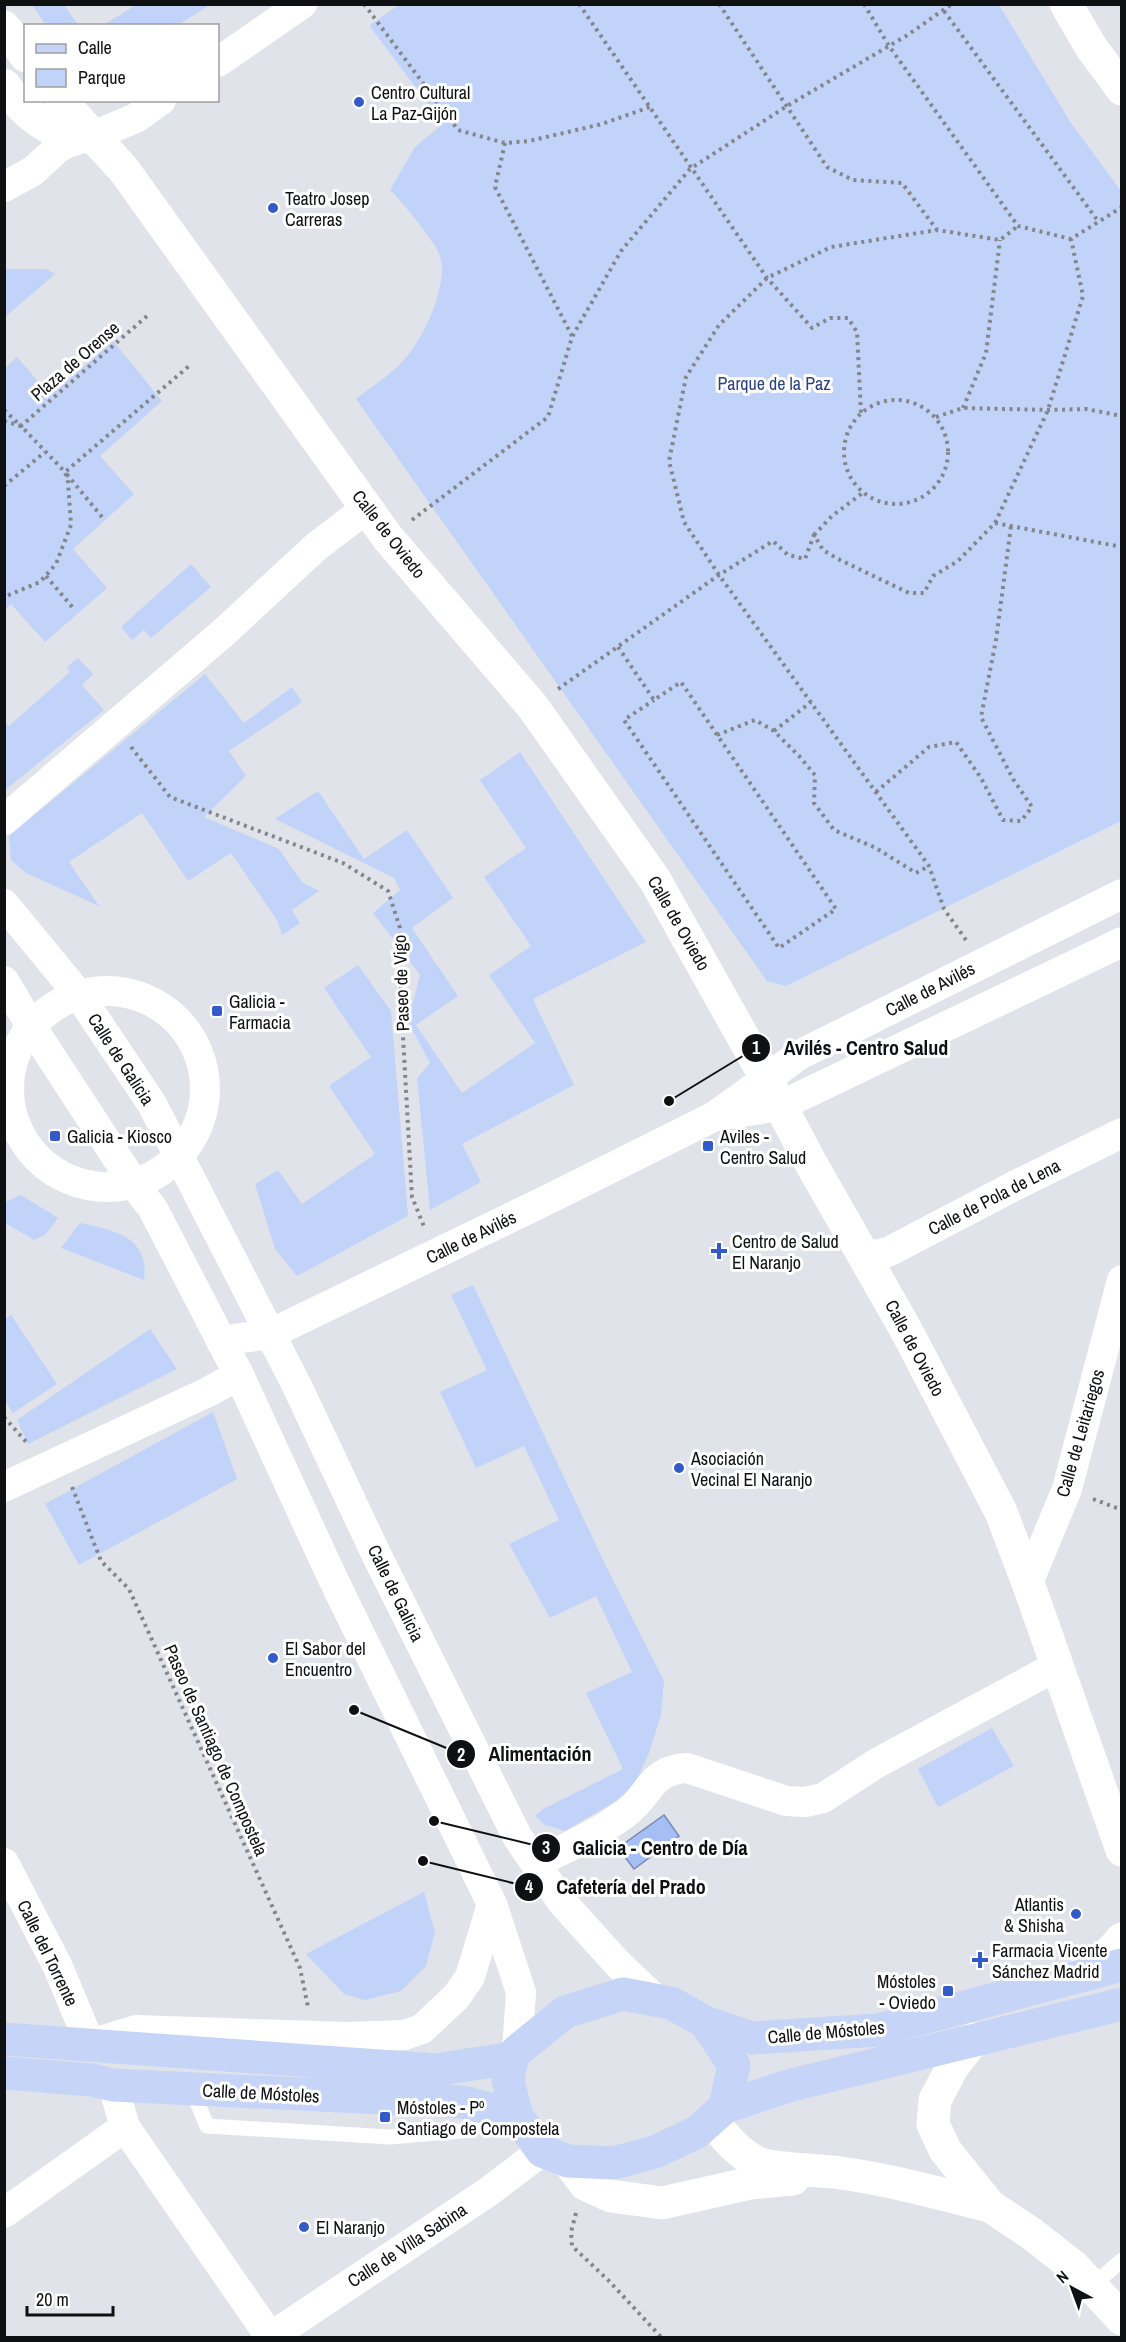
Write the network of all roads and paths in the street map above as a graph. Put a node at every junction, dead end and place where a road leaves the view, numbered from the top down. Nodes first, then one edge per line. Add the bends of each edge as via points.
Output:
1 (302, 4) edge
2 (364, 4) edge
3 (579, 4) edge
4 (719, 4) edge
5 (864, 4) edge
6 (952, 4) edge
7 (1066, 4) edge
8 (944, 11) junction
9 (4, 27) edge
10 (889, 46) junction
11 (24, 53) edge
12 (219, 61) edge
13 (4, 85) edge
14 (1122, 88) edge
15 (61, 102) edge
16 (158, 102) edge
17 (787, 106) junction
18 (650, 107) junction
19 (83, 138) junction
20 (505, 143) junction
21 (690, 170) junction
22 (4, 187) edge
23 (1122, 207) edge
24 (1098, 221) junction
25 (1018, 226) junction
26 (937, 230) junction
27 (1071, 239) junction
28 (1000, 240) junction
29 (767, 278) junction
30 (147, 316) dead end
31 (572, 337) junction
32 (189, 366) dead end
33 (963, 408) junction
34 (4, 410) edge
35 (1048, 410) junction
36 (861, 413) junction
37 (1122, 416) edge
38 (936, 417) junction
39 (4, 422) edge
40 (21, 426) junction
41 (45, 452) junction
42 (65, 472) junction
43 (4, 486) edge
44 (864, 492) junction
45 (367, 508) junction
46 (102, 517) dead end
47 (995, 523) junction
48 (1011, 526) junction
49 (814, 534) junction
50 (388, 538) junction
51 (1122, 547) edge
52 (719, 575) junction
53 (46, 576) junction
54 (4, 597) edge
55 (74, 609) dead end
56 (618, 647) junction
57 (654, 700) junction
58 (811, 702) junction
59 (532, 707) junction
60 (115, 728) junction
61 (774, 731) junction
62 (717, 735) junction
63 (875, 792) junction
64 (4, 820) edge
65 (929, 866) junction
66 (1122, 894) edge
67 (4, 904) edge
68 (1122, 942) edge
69 (982, 962) junction
70 (4, 981) edge
71 (79, 995) junction
72 (31, 1026) junction
73 (773, 1092) junction
74 (1122, 1133) edge
75 (179, 1156) junction
76 (134, 1184) junction
77 (435, 1254) junction
78 (866, 1257) junction
79 (1122, 1280) edge
80 (270, 1334) junction
81 (221, 1341) junction
82 (238, 1375) junction
83 (62, 1460) junction
84 (4, 1487) edge
85 (1028, 1583) junction
86 (1057, 1665) junction
87 (1122, 1850) edge
88 (4, 1863) edge
89 (536, 1863) junction
90 (492, 1904) junction
91 (1122, 1939) edge
92 (1122, 1965) edge
93 (1077, 1977) junction
94 (656, 2000) junction
95 (1122, 2004) edge
96 (705, 2022) junction
97 (314, 2036) junction
98 (4, 2039) edge
99 (974, 2039) junction
100 (90, 2044) junction
101 (515, 2054) junction
102 (4, 2073) edge
103 (113, 2085) junction
104 (503, 2113) junction
105 (719, 2113) junction
106 (125, 2127) junction
107 (565, 2165) junction
108 (842, 2173) junction
109 (990, 2206) junction
110 (4, 2213) edge
111 (1122, 2260) edge
112 (1092, 2286) junction
113 (1122, 2319) edge
114 (270, 2337) edge
115 (662, 2337) edge

1 - 12 street
2 - 20 path via 458,130
3 - 18 path
4 - 17 path
5 - 10 path
6 - 8 path
7 - 14 street
8 - 10 path
8 - 24 path
9 - 11 street
10 - 17 path
10 - 25 path
13 - 19 street, Calle de Oviedo via 41,125
15 - 19 street, Calle de Oviedo
16 - 19 street via 136,118
17 - 21 path
17 - 26 path via 827,167 853,180 902,183
18 - 20 path via 602,124
18 - 21 path
19 - 22 street via 58,148 33,171
19 - 45 street, Calle de Oviedo via 124,170
20 - 31 path via 495,187
21 - 29 path
21 - 31 path via 621,251
23 - 24 path
24 - 27 path
25 - 27 path
25 - 28 path
26 - 28 path
26 - 29 path via 831,247
27 - 35 path via 1083,296
28 - 33 path via 986,352
29 - 36 path via 812,327 830,318 848,318 857,332
29 - 52 path via 719,325 686,377 669,461 684,522
30 - 40 path, Plaza de Orense
31 - 50 path via 548,417
32 - 42 path
33 - 35 path
33 - 38 path
34 - 40 path
35 - 37 path via 1086,409
35 - 47 path
36 - 38 path via 878,402 899,399 924,407
36 - 44 path via 848,430 844,449 847,469
38 - 44 path via 946,434 949,451 941,478 929,492 910,502 891,504
39 - 40 path
40 - 41 path
41 - 42 path
41 - 43 path
42 - 46 path
42 - 53 path via 71,525 56,564
44 - 49 path
45 - 50 street, Calle de Oviedo
45 - 60 street via 317,546
47 - 48 path
47 - 49 path via 958,561 933,576 924,593 909,592 838,559 823,550
48 - 51 path
48 - 63 path via 981,717 1013,780 1032,807 1021,821 1003,820 956,742 929,747
49 - 52 path via 805,559 788,555 773,541
50 - 59 street, Calle de Oviedo
52 - 56 path
52 - 58 path
53 - 54 path
53 - 55 path
56 - 57 path
56 - 59 path
57 - 62 path via 681,682
57 - 62 path via 624,720 779,948 836,909
58 - 61 path
58 - 63 path
59 - 73 street, Calle de Oviedo via 655,880
60 - 64 street
60 - 77 path, Paseo de Vigo via 170,796 343,863 388,891 400,928 400,1001 412,1197
61 - 62 path via 755,720
61 - 65 path via 814,775 814,803 834,830 876,848 916,873
63 - 65 path
65 - 69 path via 944,909
66 - 69 street, Calle de Avilés
67 - 71 street, Calle de Galicia
68 - 73 street, Calle de Avilés
69 - 73 street, Calle de Avilés via 799,1055
70 - 72 street
71 - 72 street, Calle de Galicia via 52,1007
71 - 75 street, Calle de Galicia via 152,1104
71 - 75 street, Calle de Galicia via 108,990 136,994 160,1005 180,1022 196,1044 204,1070 203,1115 195,1135
72 - 76 street
72 - 76 street, Calle de Galicia via 17,1051 10,1076 14,1118 30,1151 52,1171 74,1182 98,1187
73 - 77 street, Calle de Avilés via 715,1116
73 - 78 street, Calle de Oviedo
74 - 78 street, Calle de Pola de Lena via 888,1252
75 - 76 street, Calle de Galicia via 155,1175
75 - 80 street, Calle de Galicia
76 - 81 street via 153,1209
77 - 80 street, Calle de Avilés
78 - 85 street, Calle de Oviedo via 1001,1512
79 - 85 street, Calle de Leitariegos via 1067,1489
80 - 81 street, Calle de Avilés
80 - 89 street, Calle de Galicia via 518,1838
81 - 82 street
82 - 83 street
82 - 90 street
83 - 84 street
83 - 97 path, Paseo de Santiago de Compostela via 101,1561 129,1589 300,1968
85 - 86 street, Calle de Oviedo
86 - 87 street, Calle de Oviedo
86 - 89 street via 877,1763 823,1798 805,1803 786,1801 687,1768 672,1769 658,1777 627,1812
88 - 100 street, Calle del Torrente via 58,1967
89 - 94 street, Calle de Galicia via 562,1902
90 - 97 street, Calle de Móstoles via 470,1977 456,1997 422,2028 404,2035
90 - 101 street via 520,1992
91 - 93 street via 1104,1959
92 - 93 main road, Calle de Móstoles
93 - 96 main road, Calle de Móstoles via 878,2030 752,2038
94 - 96 main road via 671,2002
94 - 101 main road via 623,1994 565,2012
95 - 99 main road, Calle de Móstoles
96 - 105 main road via 734,2065
97 - 100 street, Calle de Móstoles via 136,2030
98 - 100 main road, Calle de Móstoles
99 - 105 main road, Calle de Móstoles via 788,2086
99 - 109 street via 953,2066 935,2100 933,2124 945,2150
100 - 101 main road, Calle de Móstoles via 435,2070
101 - 104 main road
102 - 103 main road, Calle de Móstoles
103 - 104 main road, Calle de Móstoles via 463,2102
103 - 106 street
104 - 107 main road
105 - 107 main road via 697,2132 655,2152 613,2163
105 - 108 street via 722,2134 739,2151 761,2164
106 - 110 street
106 - 114 street
107 - 108 street via 611,2196 662,2203 751,2183
107 - 114 street, Calle de Villa Sabina via 488,2192
107 - 115 path via 572,2246
108 - 109 street
109 - 112 street via 1074,2267
111 - 112 lane
112 - 113 street

